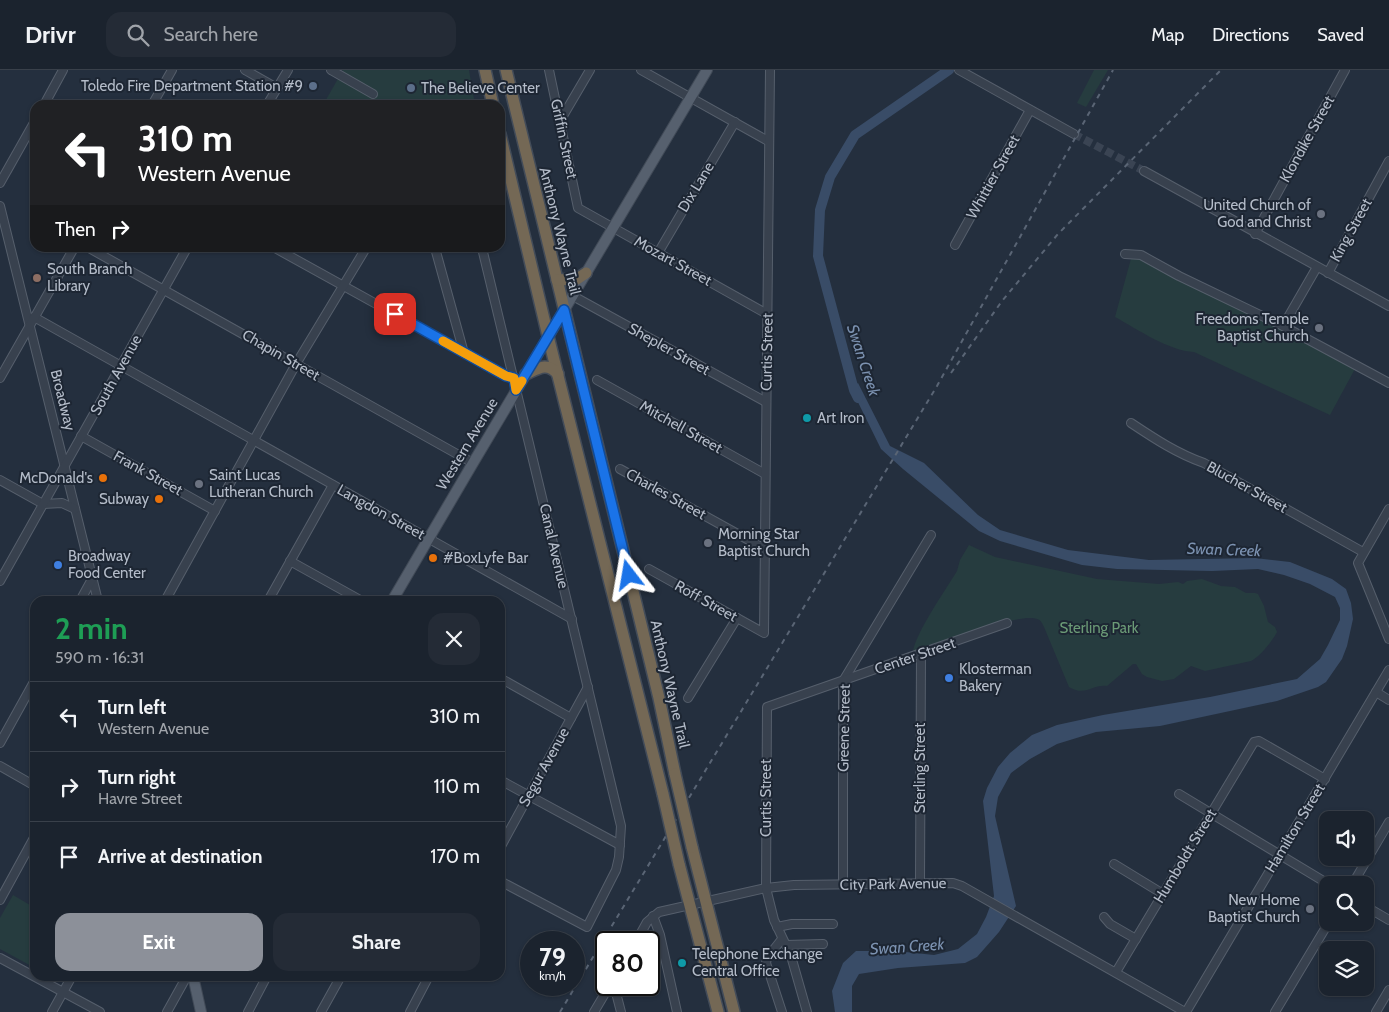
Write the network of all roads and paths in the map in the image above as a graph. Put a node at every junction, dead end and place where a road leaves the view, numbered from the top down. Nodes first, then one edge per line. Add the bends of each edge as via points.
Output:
1 (63, 70) edge
2 (172, 70) edge
3 (245, 70) edge
4 (288, 70) edge
5 (331, 70) edge
6 (485, 70) edge
7 (506, 70) edge
8 (549, 70) edge
9 (590, 70) edge
10 (641, 70) edge
11 (707, 70) edge
12 (770, 70) edge
13 (959, 70) edge
14 (1345, 70) edge
15 (277, 88) junction
16 (373, 94) dead end
17 (691, 98) junction
18 (47, 100) edge
19 (155, 100) edge
20 (271, 100) edge
21 (492, 100) edge
22 (1030, 110) junction
23 (560, 121) junction
24 (735, 122) junction
25 (30, 130) edge
26 (1074, 134) tunnel mouth
27 (768, 141) junction
28 (505, 155) edge
29 (1389, 162) edge
30 (1144, 171) tunnel mouth
31 (0, 183) edge
32 (0, 206) edge
33 (578, 208) joint
34 (613, 227) junction
35 (1255, 234) junction
36 (3, 235) edge
37 (956, 245) dead end
38 (72, 252) edge
39 (96, 252) edge
40 (186, 252) edge
41 (282, 252) edge
42 (364, 252) edge
43 (436, 252) edge
44 (483, 252) edge
45 (658, 252) junction
46 (1125, 254) dead end
47 (1317, 267) junction
48 (586, 273) junction
49 (1328, 273) junction
50 (557, 280) junction
51 (343, 286) junction
52 (164, 289) junction
53 (573, 296) junction
54 (1389, 306) edge
55 (564, 310) junction
56 (767, 314) junction
57 (34, 317) junction
58 (29, 326) junction
59 (1283, 326) junction
60 (548, 336) junction
61 (464, 353) junction
62 (296, 364) junction
63 (121, 366) junction
64 (526, 374) junction
65 (558, 374) junction
66 (0, 378) edge
67 (514, 378) junction
68 (597, 380) dead end
69 (1389, 383) edge
70 (516, 390) junction
71 (766, 402) junction
72 (1131, 423) dead end
73 (81, 436) junction
74 (254, 440) junction
75 (472, 463) junction
76 (64, 467) junction
77 (620, 469) dead end
78 (765, 474) junction
79 (0, 480) edge
80 (332, 484) junction
81 (43, 504) junction
82 (75, 509) junction
83 (1389, 509) edge
84 (215, 511) junction
85 (931, 535) dead end
86 (429, 538) junction
87 (765, 549) junction
88 (1363, 552) junction
89 (290, 561) junction
90 (649, 569) dead end
91 (92, 579) junction
92 (0, 581) edge
93 (83, 596) edge
94 (97, 596) edge
95 (168, 596) edge
96 (271, 596) edge
97 (353, 596) edge
98 (395, 596) edge
99 (737, 618) junction
100 (572, 619) junction
101 (1007, 624) dead end
102 (764, 633) joint
103 (1389, 639) edge
104 (920, 654) junction
105 (1389, 670) edge
106 (505, 681) edge
107 (843, 681) junction
108 (588, 687) junction
109 (30, 689) edge
110 (1376, 692) junction
111 (688, 698) dead end
112 (1389, 700) edge
113 (767, 708) joint
114 (571, 718) junction
115 (0, 743) edge
116 (0, 766) edge
117 (1324, 779) junction
118 (30, 783) edge
119 (505, 783) edge
120 (1179, 794) dead end
121 (529, 796) junction
122 (1210, 813) junction
123 (1389, 822) edge
124 (505, 839) edge
125 (30, 845) edge
126 (620, 845) junction
127 (1279, 855) junction
128 (1114, 864) dead end
129 (1357, 876) edge
130 (1319, 879) edge
131 (920, 882) junction
132 (505, 884) edge
133 (843, 884) junction
134 (766, 888) junction
135 (1163, 894) junction
136 (0, 900) edge
137 (706, 902) junction
138 (691, 905) junction
139 (1374, 911) edge
140 (656, 914) junction
141 (1104, 917) dead end
142 (1389, 920) edge
143 (833, 924) dead end
144 (777, 927) junction
145 (642, 931) edge
146 (1324, 931) edge
147 (1136, 939) junction
148 (784, 942) junction
149 (823, 944) dead end
150 (0, 958) edge
151 (1116, 972) junction
152 (30, 974) edge
153 (43, 981) edge
154 (69, 981) edge
155 (184, 981) edge
156 (194, 981) edge
157 (265, 981) edge
158 (338, 981) edge
159 (426, 981) edge
160 (1389, 990) edge
161 (63, 992) junction
162 (603, 996) edge
163 (617, 996) edge
164 (52, 1012) edge
165 (100, 1012) edge
166 (167, 1012) edge
167 (201, 1012) edge
168 (248, 1012) edge
169 (322, 1012) edge
170 (410, 1012) edge
171 (594, 1012) edge
172 (621, 1012) edge
173 (678, 1012) edge
174 (718, 1012) edge
175 (734, 1012) edge
176 (782, 1012) edge
177 (807, 1012) edge
178 (1185, 1012) edge
179 (1275, 1012) edge
180 (1376, 1012) edge

1 - 18 street
2 - 19 street
3 - 15 street
4 - 15 street
5 - 16 street
6 - 21 highway
7 - 50 highway, Anthony Wayne Trail
8 - 23 street, Griffin Street
9 - 23 street
10 - 17 street
11 - 17 main road, Western Avenue
12 - 27 street, Curtis Street
13 - 22 street
14 - 35 street, Klondike Street
15 - 20 street
17 - 24 street
17 - 34 main road, Western Avenue
22 - 26 street
22 - 37 street, Whittier Street
23 - 33 street, Griffin Street
24 - 27 street
24 - 45 street, Dix Lane
25 - 31 street
27 - 56 street, Curtis Street
28 - 60 highway
29 - 49 street, King Street
30 - 35 street
32 - 36 street, Broadway
33 - 34 street, Mozart Street
34 - 45 street, Mozart Street
34 - 48 main road, Western Avenue
35 - 47 street
36 - 58 street, Broadway
38 - 57 street
39 - 52 street, Chapin Street
40 - 52 street, South Avenue
41 - 51 street
42 - 51 street
43 - 61 street
44 - 67 street, Canal Avenue
45 - 56 street, Mozart Street
46 - 59 street via 1141,255
47 - 49 street
47 - 59 street
48 - 50 highway via 577,279
48 - 53 main road, Western Avenue
49 - 54 street
50 - 55 highway, Anthony Wayne Trail
51 - 61 street
51 - 62 street
52 - 62 street, Chapin Street
52 - 63 street, South Avenue
53 - 55 main road, Western Avenue
53 - 71 street, Shepler Street
55 - 60 main road, Western Avenue
55 - 137 highway, Anthony Wayne Trail, bridge
56 - 71 street, Curtis Street
57 - 58 street
57 - 63 street, Langdon Street
58 - 66 street
58 - 76 street, Broadway
59 - 69 street
60 - 64 main road, Western Avenue
60 - 65 highway
61 - 67 street
62 - 74 street
62 - 75 street, Chapin Street
63 - 73 street, South Avenue
63 - 74 street, Langdon Street
64 - 65 highway via 547,366
64 - 70 main road, Western Avenue
65 - 138 highway, bridge
67 - 70 street, Canal Avenue
68 - 78 street, Mitchell Street
70 - 75 main road, Western Avenue
70 - 100 street, Canal Avenue
71 - 78 street, Curtis Street
72 - 88 street, Blucher Street via 1165,445 1204,463
73 - 76 street, South Avenue
73 - 84 street, Frank Street
74 - 80 street, Langdon Street
74 - 84 street
75 - 86 main road, Western Avenue
76 - 81 street, South Avenue
76 - 82 street, Broadway
77 - 87 street, Charles Street
78 - 87 street, Curtis Street
79 - 81 street
80 - 86 street, Langdon Street
80 - 89 street
81 - 82 street via 62,503
81 - 92 street, South Avenue
82 - 91 street, Broadway
83 - 88 street
84 - 95 street
85 - 107 street, Greene Street
86 - 98 main road, Western Avenue
86 - 100 street, Langdon Street
87 - 102 street, Curtis Street
88 - 103 street via 1358,563
89 - 96 street
89 - 97 street
90 - 99 street, Roff Street
91 - 93 street
91 - 94 street, Broadway
99 - 102 street, Roff Street
99 - 111 street
100 - 108 street, Canal Avenue
101 - 104 street, Center Street
104 - 107 street, Center Street
104 - 131 street, Sterling Street
105 - 110 street, Hamilton Street
106 - 114 street
107 - 113 street, Center Street
107 - 133 street, Greene Street
108 - 114 street, Segur Avenue
108 - 126 street, Canal Avenue via 620,818
109 - 115 street
110 - 112 street
110 - 117 street, Hamilton Street
113 - 134 street, Curtis Street
114 - 121 street, Segur Avenue
116 - 118 street
117 - 122 street, Humboldt Street via 1256,741
117 - 127 street, Hamilton Street
119 - 121 street
120 - 122 street
121 - 124 street, Segur Avenue
121 - 126 street
122 - 127 street
122 - 135 street, Humboldt Street
123 - 129 street
125 - 136 street
126 - 132 street, Canal Avenue via 616,870 587,927
127 - 130 street
127 - 178 street, Hamilton Street
128 - 135 street
131 - 133 street, City Park Avenue
131 - 151 street, City Park Avenue via 953,883
133 - 134 street, City Park Avenue
134 - 137 street, City Park Avenue
134 - 144 street, Curtis Street
135 - 147 street, Humboldt Street
137 - 138 street, City Park Avenue
137 - 175 highway, Anthony Wayne Trail
138 - 140 street, City Park Avenue
138 - 174 highway
139 - 142 street
140 - 145 street
140 - 173 street
141 - 147 street
143 - 144 street
144 - 148 street, Curtis Street
146 - 179 street
147 - 151 street, Humboldt Street
148 - 149 street
148 - 176 street via 766,963
148 - 177 street, Curtis Street
150 - 152 street
151 - 178 street, City Park Avenue
153 - 161 street
154 - 161 street
155 - 166 street
156 - 167 main road
157 - 168 street
158 - 169 street
159 - 170 street
160 - 180 street
161 - 164 street
161 - 165 street
162 - 171 street
163 - 172 street

